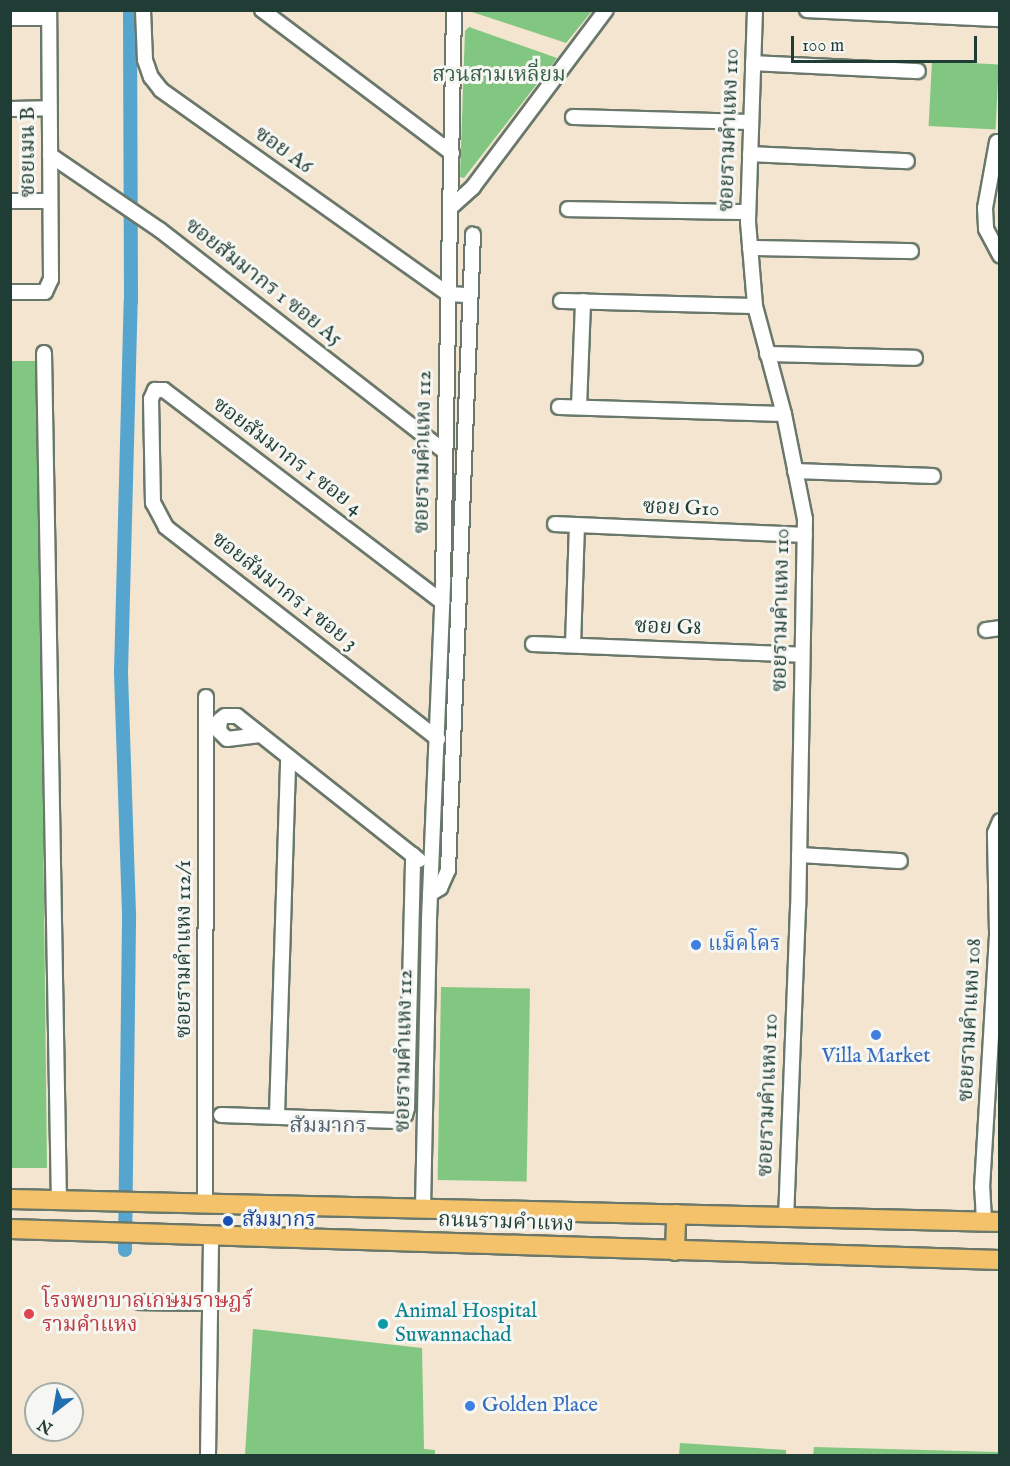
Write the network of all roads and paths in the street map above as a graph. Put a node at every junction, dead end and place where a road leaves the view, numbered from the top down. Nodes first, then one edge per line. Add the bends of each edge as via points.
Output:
1 (143, 10) edge
2 (262, 10) edge
3 (606, 10) edge
4 (755, 10) edge
5 (807, 10) edge
6 (451, 13) edge
7 (49, 14) edge
8 (10, 18) edge
9 (999, 19) edge
10 (753, 63) junction
11 (918, 71) dead end
12 (49, 108) junction
13 (10, 109) edge
14 (573, 117) dead end
15 (751, 122) junction
16 (997, 142) dead end
17 (452, 153) junction
18 (50, 154) junction
19 (750, 154) junction
20 (907, 162) dead end
21 (10, 201) edge
22 (50, 201) junction
23 (451, 207) junction
24 (568, 209) dead end
25 (748, 212) junction
26 (473, 234) dead end
27 (750, 248) junction
28 (911, 251) dead end
29 (999, 255) edge
30 (10, 292) edge
31 (448, 294) junction
32 (470, 295) junction
33 (561, 301) dead end
34 (583, 302) junction
35 (754, 306) junction
36 (44, 353) dead end
37 (767, 354) junction
38 (915, 358) dead end
39 (559, 407) dead end
40 (579, 407) junction
41 (784, 414) junction
42 (152, 451) joint
43 (445, 452) junction
44 (795, 471) junction
45 (933, 476) dead end
46 (555, 524) dead end
47 (577, 526) junction
48 (805, 535) junction
49 (462, 578) junction
50 (442, 579) junction
51 (442, 602) junction
52 (533, 644) dead end
53 (573, 645) junction
54 (802, 655) junction
55 (206, 697) dead end
56 (260, 735) dead end
57 (438, 739) junction
58 (288, 757) junction
59 (454, 764) junction
60 (436, 766) junction
61 (999, 821) edge
62 (413, 855) junction
63 (799, 855) junction
64 (900, 861) dead end
65 (431, 868) junction
66 (430, 894) junction
67 (221, 1115) dead end
68 (277, 1115) junction
69 (10, 1199) edge
70 (59, 1200) junction
71 (206, 1201) junction
72 (423, 1209) junction
73 (676, 1214) junction
74 (786, 1216) junction
75 (992, 1222) edge
76 (10, 1229) edge
77 (211, 1236) junction
78 (675, 1251) junction
79 (999, 1260) edge
80 (140, 1302) dead end
81 (209, 1303) junction
82 (208, 1455) edge

1 - 31 street, ซอย A6 via 145,60 161,90
2 - 17 street
3 - 23 street via 473,187
4 - 10 street, ซอยรามคำแหง 110
5 - 9 street
6 - 17 street, ซอยรามคำแหง 112
7 - 8 street
7 - 12 street, ซอยเมน B
10 - 11 street
10 - 15 street, ซอยรามคำแหง 110
12 - 13 street
12 - 18 street, ซอยเมน B
14 - 15 street
15 - 19 street, ซอยรามคำแหง 110
16 - 29 street via 985,208 986,229
17 - 23 street, ซอยรามคำแหง 112
18 - 22 street, ซอยเมน B
18 - 43 street, ซอยสัมมากร 1 ซอย A5 via 148,221
19 - 20 street
19 - 25 street, ซอยรามคำแหง 110
21 - 22 street
22 - 30 street, ซอยเมน B via 51,279 45,292
23 - 31 street, ซอยรามคำแหง 112
24 - 25 street
25 - 27 street, ซอยรามคำแหง 110
26 - 32 street, ซอยรามคำแหง 112
27 - 28 street
27 - 35 street, ซอยรามคำแหง 110
31 - 32 street
31 - 43 street, ซอยรามคำแหง 112
32 - 49 street, ซอยรามคำแหง 112
33 - 34 street
34 - 35 street
34 - 40 street
35 - 37 street, ซอยรามคำแหง 110
36 - 70 street
37 - 38 street
37 - 41 street, ซอยรามคำแหง 110
39 - 40 street
40 - 41 street
41 - 44 street, ซอยรามคำแหง 110
42 - 51 street, ซอยสัมมากร 1 ซอย 4 via 151,399 155,390 164,390
42 - 57 street, ซอยสัมมากร 1 ซอย 3 via 153,503 166,527
43 - 50 street, ซอยรามคำแหง 112
44 - 45 street
44 - 48 street, ซอยรามคำแหง 110
46 - 47 street, ซอย G10
47 - 48 street, ซอย G10
47 - 53 street
48 - 54 street, ซอยรามคำแหง 110
49 - 50 street
49 - 59 street, ซอยรามคำแหง 112
50 - 51 street, ซอยรามคำแหง 112
51 - 57 street, ซอยรามคำแหง 112
52 - 53 street, ซอย G8
53 - 54 street, ซอย G8
54 - 63 street, ซอยรามคำแหง 110
55 - 71 street, ซอยรามคำแหง 112/1
56 - 58 street
57 - 60 street, ซอยรามคำแหง 112
58 - 62 street
58 - 68 street
59 - 60 street
59 - 66 street, ซอยรามคำแหง 112 via 448,870 440,888
60 - 65 street, ซอยรามคำแหง 112
61 - 75 street, ซอยรามคำแหง 108 via 995,833 996,932 982,1188
62 - 65 street
62 - 68 street via 405,1115 396,1121
63 - 64 street
63 - 74 street, ซอยรามคำแหง 110
65 - 66 street, ซอยรามคำแหง 112
66 - 72 street, ซอยรามคำแหง 112
67 - 68 street
69 - 70 main road, ถนนรามคำแหง
70 - 71 main road, ถนนรามคำแหง
71 - 72 main road, ถนนรามคำแหง
72 - 73 main road, ถนนรามคำแหง
73 - 74 main road, ถนนรามคำแหง
73 - 78 main road
74 - 75 main road, ถนนรามคำแหง
76 - 77 main road, ถนนรามคำแหง
77 - 78 main road, ถนนรามคำแหง
77 - 81 street
78 - 79 main road, ถนนรามคำแหง
80 - 81 street
81 - 82 street

